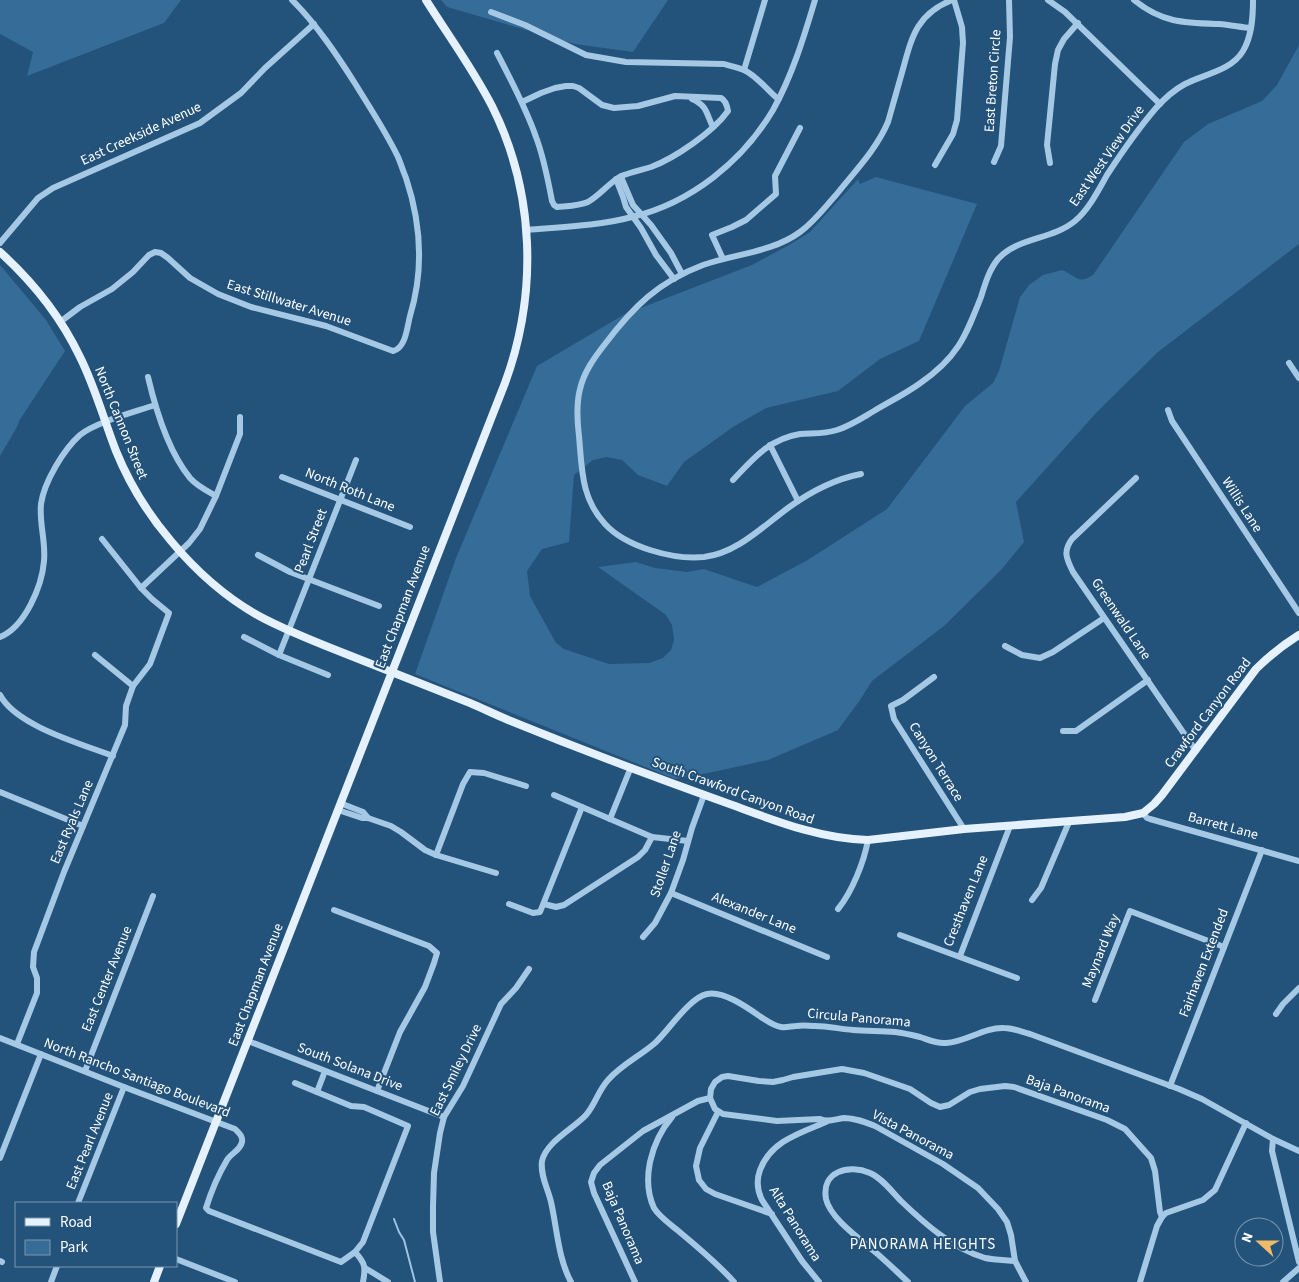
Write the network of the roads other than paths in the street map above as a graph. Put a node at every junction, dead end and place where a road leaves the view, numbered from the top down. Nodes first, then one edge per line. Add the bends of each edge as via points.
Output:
1 (292, 0) edge
2 (426, 0) edge
3 (765, 0) edge
4 (815, 0) edge
5 (953, 0) edge
6 (1009, 0) edge
7 (1048, 0) edge
8 (1134, 0) edge
9 (1254, 0) edge
10 (491, 12) dead end
11 (1078, 23) junction
12 (314, 24) junction
13 (1251, 28) junction
14 (497, 53) dead end
15 (744, 70) junction
16 (689, 97) junction
17 (778, 99) junction
18 (522, 102) junction
19 (1160, 104) junction
20 (713, 127) junction
21 (800, 128) dead end
22 (994, 162) dead end
23 (1050, 163) dead end
24 (934, 166) dead end
25 (618, 178) junction
26 (642, 215) junction
27 (633, 217) junction
28 (527, 230) junction
29 (0, 243) edge
30 (0, 252) edge
31 (723, 259) junction
32 (682, 274) junction
33 (674, 279) junction
34 (60, 322) junction
35 (1289, 363) dead end
36 (148, 377) dead end
37 (1299, 378) edge
38 (155, 405) junction
39 (1168, 410) dead end
40 (240, 417) dead end
41 (106, 423) junction
42 (770, 445) junction
43 (356, 460) dead end
44 (862, 474) dead end
45 (282, 477) dead end
46 (1136, 478) dead end
47 (733, 480) dead end
48 (216, 496) junction
49 (341, 500) junction
50 (798, 501) junction
51 (410, 527) dead end
52 (102, 539) dead end
53 (180, 552) junction
54 (258, 555) dead end
55 (310, 580) junction
56 (141, 588) junction
57 (379, 606) dead end
58 (1299, 613) edge
59 (1104, 618) junction
60 (289, 631) junction
61 (1299, 635) edge
62 (0, 637) edge
63 (244, 637) dead end
64 (1005, 646) dead end
65 (279, 655) junction
66 (96, 656) dead end
67 (391, 672) junction
68 (328, 675) dead end
69 (934, 677) dead end
70 (1148, 680) junction
71 (133, 686) junction
72 (0, 695) edge
73 (1063, 731) dead end
74 (1196, 751) junction
75 (113, 756) junction
76 (631, 768) junction
77 (526, 786) dead end
78 (0, 792) edge
79 (554, 795) dead end
80 (704, 795) junction
81 (339, 807) junction
82 (582, 807) junction
83 (1143, 813) junction
84 (610, 820) junction
85 (1069, 822) junction
86 (83, 826) junction
87 (1010, 826) junction
88 (964, 830) junction
89 (652, 838) junction
90 (868, 840) junction
91 (688, 841) junction
92 (1262, 850) junction
93 (436, 855) junction
94 (1299, 861) edge
95 (496, 873) dead end
96 (671, 893) junction
97 (153, 896) dead end
98 (1032, 900) dead end
99 (509, 904) dead end
100 (544, 904) junction
101 (838, 909) dead end
102 (334, 910) dead end
103 (900, 935) dead end
104 (643, 938) dead end
105 (1224, 947) junction
106 (960, 956) junction
107 (827, 957) dead end
108 (529, 969) dead end
109 (1017, 978) dead end
110 (1299, 988) edge
111 (1095, 1000) dead end
112 (1276, 1014) dead end
113 (0, 1038) edge
114 (248, 1041) junction
115 (18, 1044) junction
116 (41, 1054) junction
117 (84, 1071) junction
118 (325, 1071) junction
119 (295, 1083) dead end
120 (1170, 1086) junction
121 (124, 1087) junction
122 (377, 1091) junction
123 (317, 1092) junction
124 (710, 1098) junction
125 (718, 1112) junction
126 (675, 1114) junction
127 (444, 1117) junction
128 (216, 1122) junction
129 (826, 1122) junction
130 (1246, 1123) junction
131 (1273, 1139) junction
132 (1299, 1151) edge
133 (0, 1158) edge
134 (78, 1202) edge
135 (772, 1214) junction
136 (1162, 1217) junction
137 (178, 1219) edge
138 (355, 1252) junction
139 (178, 1261) edge
140 (1015, 1261) junction
141 (1299, 1262) edge
142 (57, 1267) edge
143 (160, 1267) edge
144 (365, 1268) junction
145 (1299, 1268) edge
146 (51, 1282) edge
147 (154, 1282) edge
148 (235, 1282) edge
149 (363, 1282) edge
150 (388, 1282) edge
151 (440, 1282) edge
152 (571, 1282) edge
153 (635, 1282) edge
154 (734, 1282) edge
155 (819, 1282) edge
156 (908, 1282) edge
157 (1026, 1282) edge
158 (1140, 1282) edge
159 (1283, 1282) edge

1 - 12 street
2 - 28 main road, East Chapman Avenue via 481,85 503,130 521,187
3 - 15 street
4 - 17 street via 790,75
5 - 24 street via 962,27 963,42 957,120 953,134
5 - 31 street via 934,10 914,34 882,135 819,214 783,242
6 - 22 street, East Breton Circle via 1010,37 1001,146
7 - 11 street
8 - 13 street via 1174,21
9 - 13 street, East West View Drive
10 - 15 street via 586,54 626,62 724,64
11 - 19 street
11 - 23 street via 1064,39 1054,64 1048,145
12 - 29 street, East Creekside Avenue via 241,93 200,123 53,188 38,198
12 - 34 street, East Stillwater Avenue via 383,129 398,157 411,193 418,226 420,265 402,345 393,351 326,326 251,307 190,278 168,258 155,252 112,289
13 - 19 street, East West View Drive via 1243,52 1237,59 1182,86
14 - 18 street
15 - 17 street
16 - 18 street via 675,96 638,106 614,108 602,105 579,88 566,86 541,92
16 - 20 street via 706,109
16 - 20 street via 724,100 728,111
17 - 26 street via 757,134 734,160 690,193
18 - 25 street via 542,154 554,205 588,202
19 - 42 street, East West View Drive via 1134,135 1081,216 1067,227 1021,243 998,259 969,328 939,369 848,426 832,432 789,436
20 - 25 street via 664,162
21 - 31 street via 775,176 776,194 746,220 712,235
25 - 26 street
25 - 27 street via 626,207
26 - 27 street
26 - 32 street via 671,253
27 - 28 street
27 - 33 street
28 - 67 main road, East Chapman Avenue via 526,295 511,366
30 - 34 main road, North Cannon Street via 32,284
31 - 32 street
32 - 33 street
33 - 50 street via 645,298 623,321 590,364 582,380 576,412 583,480 593,509 608,528 629,542 690,558 722,553 738,545
34 - 41 main road, North Cannon Street via 81,359
35 - 37 street
36 - 38 street
38 - 41 street
38 - 48 street via 180,463 191,479
39 - 58 street, Willis Lane via 1172,421
40 - 48 street via 240,434
41 - 53 main road, North Cannon Street via 135,490
41 - 62 street via 81,435 69,447 45,489 40,517 44,561 40,580 23,619
42 - 47 street, East West View Drive
42 - 50 street
43 - 49 street, Pearl Street
44 - 50 street via 839,480
45 - 49 street, North Roth Lane
46 - 59 street, Greenwald Lane via 1067,546 1066,553 1073,572
48 - 53 street via 200,529
49 - 51 street, North Roth Lane
49 - 55 street, Pearl Street
52 - 56 street
53 - 56 street
53 - 60 main road, North Cannon Street via 229,596 260,617
54 - 55 street
55 - 57 street
55 - 60 street, Pearl Street
56 - 71 street, East Ryals Lane via 169,613 150,664
59 - 64 street via 1040,658 1022,655
59 - 70 street, Greenwald Lane
60 - 65 street, Pearl Street
60 - 67 main road, North Cannon Street
61 - 74 main road, Crawford Canyon Road via 1256,668
63 - 65 street
65 - 68 street
66 - 71 street
67 - 76 main road, South Crawford Canyon Road
67 - 81 main road, East Chapman Avenue
69 - 88 street, Canyon Terrace via 891,706 894,719
70 - 73 street via 1076,730
70 - 74 street, Greenwald Lane
71 - 75 street, East Ryals Lane via 126,706 125,725
72 - 75 street via 18,715 44,730
74 - 83 main road, Crawford Canyon Road via 1154,804
75 - 86 street, East Ryals Lane
76 - 80 main road, South Crawford Canyon Road
76 - 84 street
77 - 93 street via 470,772
78 - 86 street
79 - 82 street
80 - 90 main road, South Crawford Canyon Road via 817,834
80 - 91 street, Stoller Lane
81 - 93 street via 391,826
81 - 114 main road, East Chapman Avenue
82 - 84 street
82 - 100 street
83 - 85 main road, South Crawford Canyon Road
83 - 92 street, Barrett Lane via 1150,820
84 - 89 street
85 - 87 main road, South Crawford Canyon Road
85 - 98 street via 1042,888
86 - 115 street, East Ryals Lane via 34,952 37,993
87 - 88 main road, South Crawford Canyon Road
87 - 106 street, Cresthaven Lane
88 - 90 main road, South Crawford Canyon Road
89 - 91 street
89 - 100 street via 638,857 564,905
90 - 101 street via 852,887
91 - 96 street, Stoller Lane
92 - 94 street, Barrett Lane
92 - 105 street, Fairhaven Extended
93 - 95 street
96 - 104 street, Stoller Lane
96 - 107 street, Alexander Lane
97 - 117 street, East Center Avenue
99 - 100 street via 537,914
102 - 122 street via 429,946 437,952 425,987 400,1032
103 - 106 street, Cresthaven Lane
105 - 111 street, Maynard Way via 1130,912
105 - 120 street, Fairhaven Extended
106 - 109 street
108 - 127 street, East Smiley Drive via 501,1004 464,1086
110 - 112 street
113 - 115 street, North Rancho Santiago Boulevard
114 - 118 street, South Solana Drive
114 - 128 main road, East Chapman Avenue
115 - 116 street, North Rancho Santiago Boulevard
116 - 117 street, North Rancho Santiago Boulevard
116 - 133 street
117 - 121 street, North Rancho Santiago Boulevard
118 - 122 street, South Solana Drive
118 - 123 street
119 - 123 street
120 - 130 street, Circula Panorama
120 - 152 street, Circula Panorama via 1006,1027 945,1043 894,1032 799,1025 782,1027 738,1002 714,993 698,997 656,1042 614,1074 587,1114 546,1152 542,1174 562,1262
121 - 128 street, North Rancho Santiago Boulevard
121 - 134 street, East Pearl Avenue
122 - 127 street, South Solana Drive
123 - 138 street via 408,1126 362,1242
124 - 125 street
124 - 126 street, Baja Panorama
124 - 136 street, Baja Panorama via 715,1082 722,1077 773,1082 842,1069 910,1088 940,1106 980,1089 1014,1087 1125,1129 1151,1158
125 - 129 street, Vista Panorama via 777,1121 820,1119
125 - 135 street via 700,1148 696,1166 702,1186 710,1192
126 - 153 street, Baja Panorama via 643,1131 600,1165 591,1182
126 - 154 street via 653,1149 648,1175 650,1197 661,1216
127 - 151 street, East Smiley Drive via 434,1174 433,1207
128 - 137 main road, East Chapman Avenue
128 - 138 street, North Rancho Santiago Boulevard via 235,1129 242,1140 239,1149 227,1158 206,1208 209,1211 341,1262
129 - 135 street, Alta Panorama via 779,1144 764,1161 759,1174 759,1194
129 - 140 street, Vista Panorama via 844,1118 870,1124 959,1174 978,1188 1007,1222
130 - 131 street, Circula Panorama
130 - 136 street via 1215,1190 1203,1200
131 - 132 street, Circula Panorama
131 - 141 street via 1272,1151
135 - 155 street, Alta Panorama
136 - 158 street
138 - 144 street
139 - 148 street
140 - 156 street via 985,1258 964,1250 923,1221 871,1174 849,1169 832,1176 826,1190 830,1208 841,1222
140 - 157 street, Vista Panorama
142 - 146 street
143 - 147 main road
144 - 149 street
144 - 150 street
145 - 159 street

